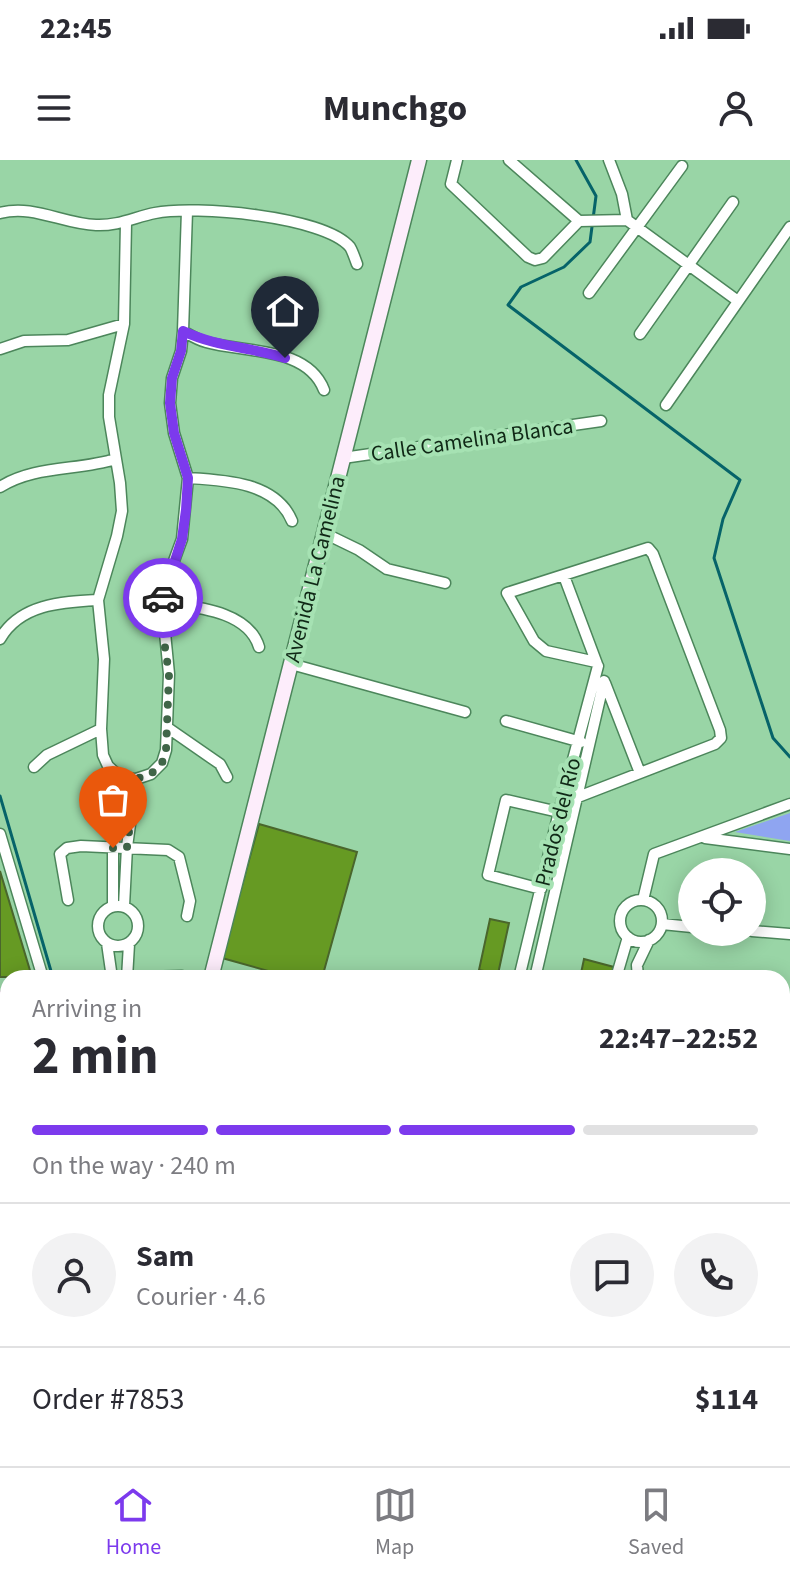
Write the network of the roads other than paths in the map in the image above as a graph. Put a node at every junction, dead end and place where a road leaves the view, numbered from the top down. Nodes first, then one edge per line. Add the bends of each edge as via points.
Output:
1 (419, 160) edge
2 (457, 160) edge
3 (509, 160) edge
4 (609, 160) edge
5 (682, 166) dead end
6 (733, 202) dead end
7 (187, 211) junction
8 (0, 213) edge
9 (627, 220) junction
10 (582, 221) junction
11 (126, 223) junction
12 (790, 227) edge
13 (638, 228) junction
14 (357, 264) dead end
15 (689, 264) junction
16 (589, 293) dead end
17 (738, 301) junction
18 (124, 324) junction
19 (183, 331) junction
20 (640, 334) dead end
21 (0, 349) edge
22 (324, 390) dead end
23 (666, 405) dead end
24 (601, 421) dead end
25 (343, 458) junction
26 (116, 459) junction
27 (188, 478) junction
28 (0, 487) edge
29 (292, 521) dead end
30 (324, 533) junction
31 (564, 576) junction
32 (445, 583) dead end
33 (98, 600) junction
34 (162, 602) junction
35 (0, 639) edge
36 (259, 647) dead end
37 (291, 664) junction
38 (597, 664) junction
39 (604, 681) junction
40 (465, 712) dead end
41 (506, 721) dead end
42 (168, 728) junction
43 (101, 729) junction
44 (578, 741) junction
45 (589, 744) junction
46 (34, 767) dead end
47 (640, 773) junction
48 (227, 777) dead end
49 (121, 778) junction
50 (136, 779) junction
51 (578, 797) junction
52 (790, 804) edge
53 (559, 812) junction
54 (572, 815) junction
55 (0, 834) edge
56 (701, 837) junction
57 (127, 847) junction
58 (113, 848) junction
59 (790, 849) edge
60 (541, 889) junction
61 (68, 900) dead end
62 (643, 900) junction
63 (119, 906) junction
64 (187, 916) dead end
65 (662, 924) junction
66 (678, 926) edge
67 (766, 932) edge
68 (790, 934) edge
69 (628, 937) junction
70 (649, 940) junction
71 (107, 943) junction
72 (129, 944) junction
73 (41, 970) edge
74 (110, 970) edge
75 (127, 970) edge
76 (213, 970) edge
77 (521, 970) edge
78 (537, 970) edge
79 (618, 970) edge
80 (637, 970) edge

1 - 25 street, Avenida La Camelina
2 - 10 street via 451,184 528,257 543,258
3 - 10 street
4 - 9 street
5 - 13 street
6 - 15 street
7 - 11 street via 155,213
7 - 14 street via 238,212 298,223 340,239 351,248
7 - 19 street
8 - 11 street via 33,211 95,225
9 - 10 street
9 - 13 street
11 - 18 street
12 - 17 street
13 - 15 street
13 - 16 street
15 - 17 street
15 - 20 street
17 - 23 street
18 - 21 street via 83,338 24,341
18 - 26 street via 109,395
19 - 22 street via 203,341 264,351 305,365
19 - 27 street via 170,403
24 - 25 street, Calle Camelina Blanca
25 - 30 street, Avenida La Camelina
26 - 28 street via 34,471
26 - 33 street via 122,511
27 - 29 street via 248,485 284,506
27 - 34 street via 182,539
30 - 32 street via 387,569
30 - 37 street, Avenida La Camelina
31 - 38 street
31 - 38 street via 507,593 534,641 546,651
31 - 47 street via 640,549 653,554 721,738
33 - 35 street via 42,607 8,625
33 - 43 street via 104,659
34 - 36 street via 220,614 252,633
34 - 42 street
37 - 40 street
37 - 76 street, Avenida La Camelina
38 - 39 street
38 - 44 street, Prados del Río
39 - 45 street
39 - 47 street
41 - 44 street
42 - 48 street via 220,764
42 - 50 street via 162,763
43 - 46 street via 47,755
43 - 49 street via 103,755
44 - 45 street
44 - 53 street, Prados del Río
45 - 51 street
47 - 51 street
49 - 50 street
49 - 58 street
50 - 57 street
51 - 54 street
52 - 56 street
53 - 54 street
53 - 60 street, Prados del Río
53 - 60 street via 506,800 488,875
54 - 78 street
55 - 73 street
56 - 59 street
56 - 62 street via 654,854
57 - 58 street
57 - 63 street
57 - 64 street via 179,857 190,901
58 - 61 street via 81,846 60,854
58 - 63 street
60 - 77 street, Prados del Río
62 - 65 street via 659,911
62 - 69 street via 630,903 622,913 621,926
63 - 71 street via 107,909 99,919 99,932
63 - 72 street via 135,914 139,927
65 - 66 street
65 - 70 street
67 - 68 street
69 - 70 street
69 - 79 street
70 - 80 street
71 - 72 street
71 - 74 street
72 - 75 street

